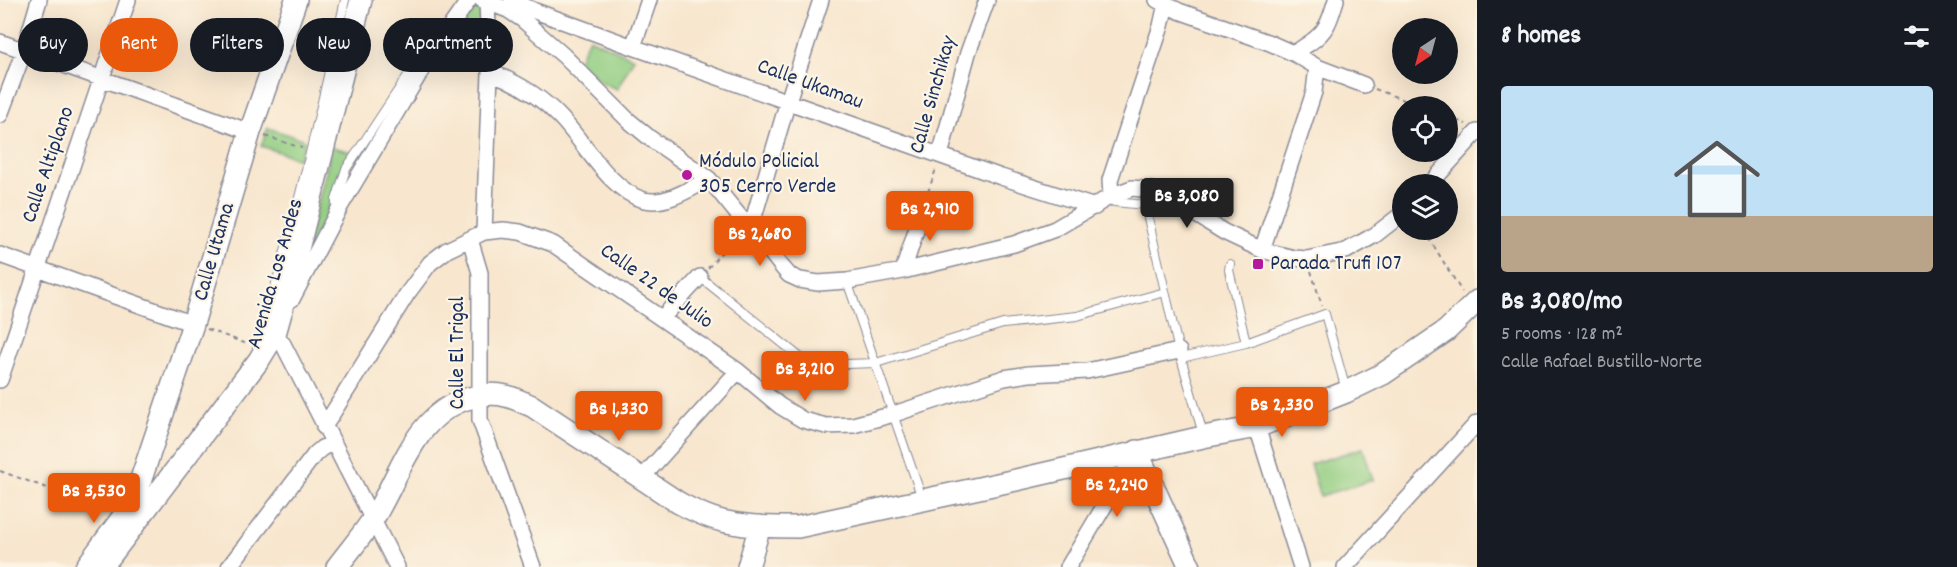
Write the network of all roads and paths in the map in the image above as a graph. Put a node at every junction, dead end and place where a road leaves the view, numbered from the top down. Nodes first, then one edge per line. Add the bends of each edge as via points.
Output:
1 (39, 0) edge
2 (128, 0) edge
3 (296, 0) edge
4 (345, 0) edge
5 (361, 0) edge
6 (469, 0) edge
7 (512, 0) edge
8 (649, 0) edge
9 (821, 0) edge
10 (987, 0) edge
11 (1336, 0) edge
12 (485, 1) edge
13 (1161, 2) edge
14 (34, 18) edge
15 (486, 18) edge
16 (0, 42) edge
17 (633, 47) junction
18 (18, 49) edge
19 (1295, 54) junction
20 (18, 67) edge
21 (1317, 67) junction
22 (85, 72) edge
23 (490, 72) joint
24 (103, 78) junction
25 (1364, 85) joint
26 (1393, 96) edge
27 (788, 101) junction
28 (0, 115) edge
29 (1458, 122) edge
30 (1472, 128) edge
31 (250, 132) junction
32 (311, 151) junction
33 (940, 155) junction
34 (1438, 174) edge
35 (709, 179) junction
36 (1111, 196) junction
37 (925, 203) joint
38 (1095, 207) junction
39 (746, 222) junction
40 (1392, 222) edge
41 (477, 236) junction
42 (1431, 240) edge
43 (1262, 250) junction
44 (0, 255) edge
45 (1230, 264) dead end
46 (37, 268) junction
47 (1311, 269) dead end
48 (903, 271) junction
49 (700, 277) junction
50 (848, 280) junction
51 (1165, 292) junction
52 (1474, 304) edge
53 (1325, 314) junction
54 (662, 318) junction
55 (193, 324) junction
56 (275, 334) junction
57 (1246, 343) junction
58 (257, 348) junction
59 (1180, 354) junction
60 (876, 363) junction
61 (738, 371) junction
62 (0, 380) edge
63 (1346, 392) junction
64 (481, 395) junction
65 (894, 414) junction
66 (1477, 423) edge
67 (324, 427) junction
68 (1257, 427) junction
69 (1203, 437) junction
70 (333, 443) junction
71 (1137, 451) junction
72 (0, 471) edge
73 (162, 473) dead end
74 (641, 479) junction
75 (922, 500) junction
76 (135, 507) junction
77 (373, 519) junction
78 (759, 526) junction
79 (86, 567) edge
80 (102, 567) edge
81 (229, 567) edge
82 (337, 567) edge
83 (397, 567) edge
84 (533, 567) edge
85 (747, 567) edge
86 (1068, 567) edge
87 (1190, 567) edge
88 (1301, 567) edge
89 (1345, 567) edge

1 - 14 street
2 - 24 street, Calle Altiplano
3 - 31 street, Calle Utama
4 - 32 lane, Avenida Los Andes
5 - 56 street, Avenida Los Andes
6 - 56 street via 433,51 340,207
7 - 17 street, Calle Ukamau
8 - 17 street
9 - 27 street
10 - 33 street, Calle Sinchikay
11 - 19 street via 1329,24
12 - 15 street, Calle El Trigal
12 - 35 street via 523,20 628,120
13 - 19 street
13 - 36 street via 1161,26 1110,180
16 - 18 street
17 - 27 street, Calle Ukamau
19 - 21 street
20 - 28 street
21 - 25 street
21 - 43 street via 1314,92
22 - 24 street
23 - 35 street via 540,99 560,117 596,163 632,194 645,200 674,197
23 - 41 street, Calle El Trigal
24 - 31 street
24 - 46 street, Calle Altiplano
25 - 26 path
27 - 33 street, Calle Ukamau
27 - 39 street
29 - 30 path
30 - 34 street
31 - 32 path
31 - 55 street, Calle Utama
32 - 58 lane, Avenida Los Andes
33 - 37 path, Calle Sinchikay
33 - 38 street, Calle Ukamau
35 - 39 street
36 - 38 street
36 - 43 street via 1132,188 1151,190
36 - 51 lane via 1114,202 1145,205
37 - 48 street
38 - 48 street via 1014,243
39 - 49 path
39 - 50 street via 789,275 818,283
40 - 43 street via 1346,251 1307,259
41 - 54 street, Calle 22 de Julio via 503,230 553,244
41 - 64 street, Calle El Trigal
41 - 67 street, Calle 22 de Julio via 430,263 406,294
42 - 52 path
44 - 46 street
45 - 57 lane
46 - 55 street
46 - 62 street, Calle Altiplano
47 - 53 path
48 - 50 street
49 - 54 street
49 - 60 lane via 806,362
50 - 60 lane
51 - 59 lane
51 - 60 lane via 1077,316 1003,324
52 - 63 street via 1418,351
53 - 57 lane, Calle 22 de Julio
53 - 63 lane
54 - 61 street, Calle 22 de Julio
55 - 58 path
55 - 76 street, Calle Utama
56 - 67 street
56 - 76 street, Avenida Los Andes via 259,360
57 - 59 lane, Calle 22 de Julio
58 - 73 lane, Avenida Los Andes via 226,395
59 - 65 street, Calle 22 de Julio via 1087,371 1004,378
59 - 69 lane
60 - 65 lane
61 - 65 street, Calle 22 de Julio via 803,420 826,426 853,425
61 - 74 street
63 - 68 street
64 - 74 street via 509,396 532,406
64 - 77 street via 457,401 427,424
64 - 84 street, Calle El Trigal via 480,420
65 - 75 lane
66 - 89 street
67 - 70 street
68 - 69 street
68 - 88 street
69 - 71 street
70 - 77 street
70 - 81 street via 315,454
71 - 75 street
71 - 86 street
71 - 87 street
72 - 76 path
74 - 78 street via 702,514
75 - 78 street via 798,527
76 - 79 street, Avenida Los Andes
76 - 80 street, Avenida Los Andes
77 - 82 street
77 - 83 street
78 - 85 street

